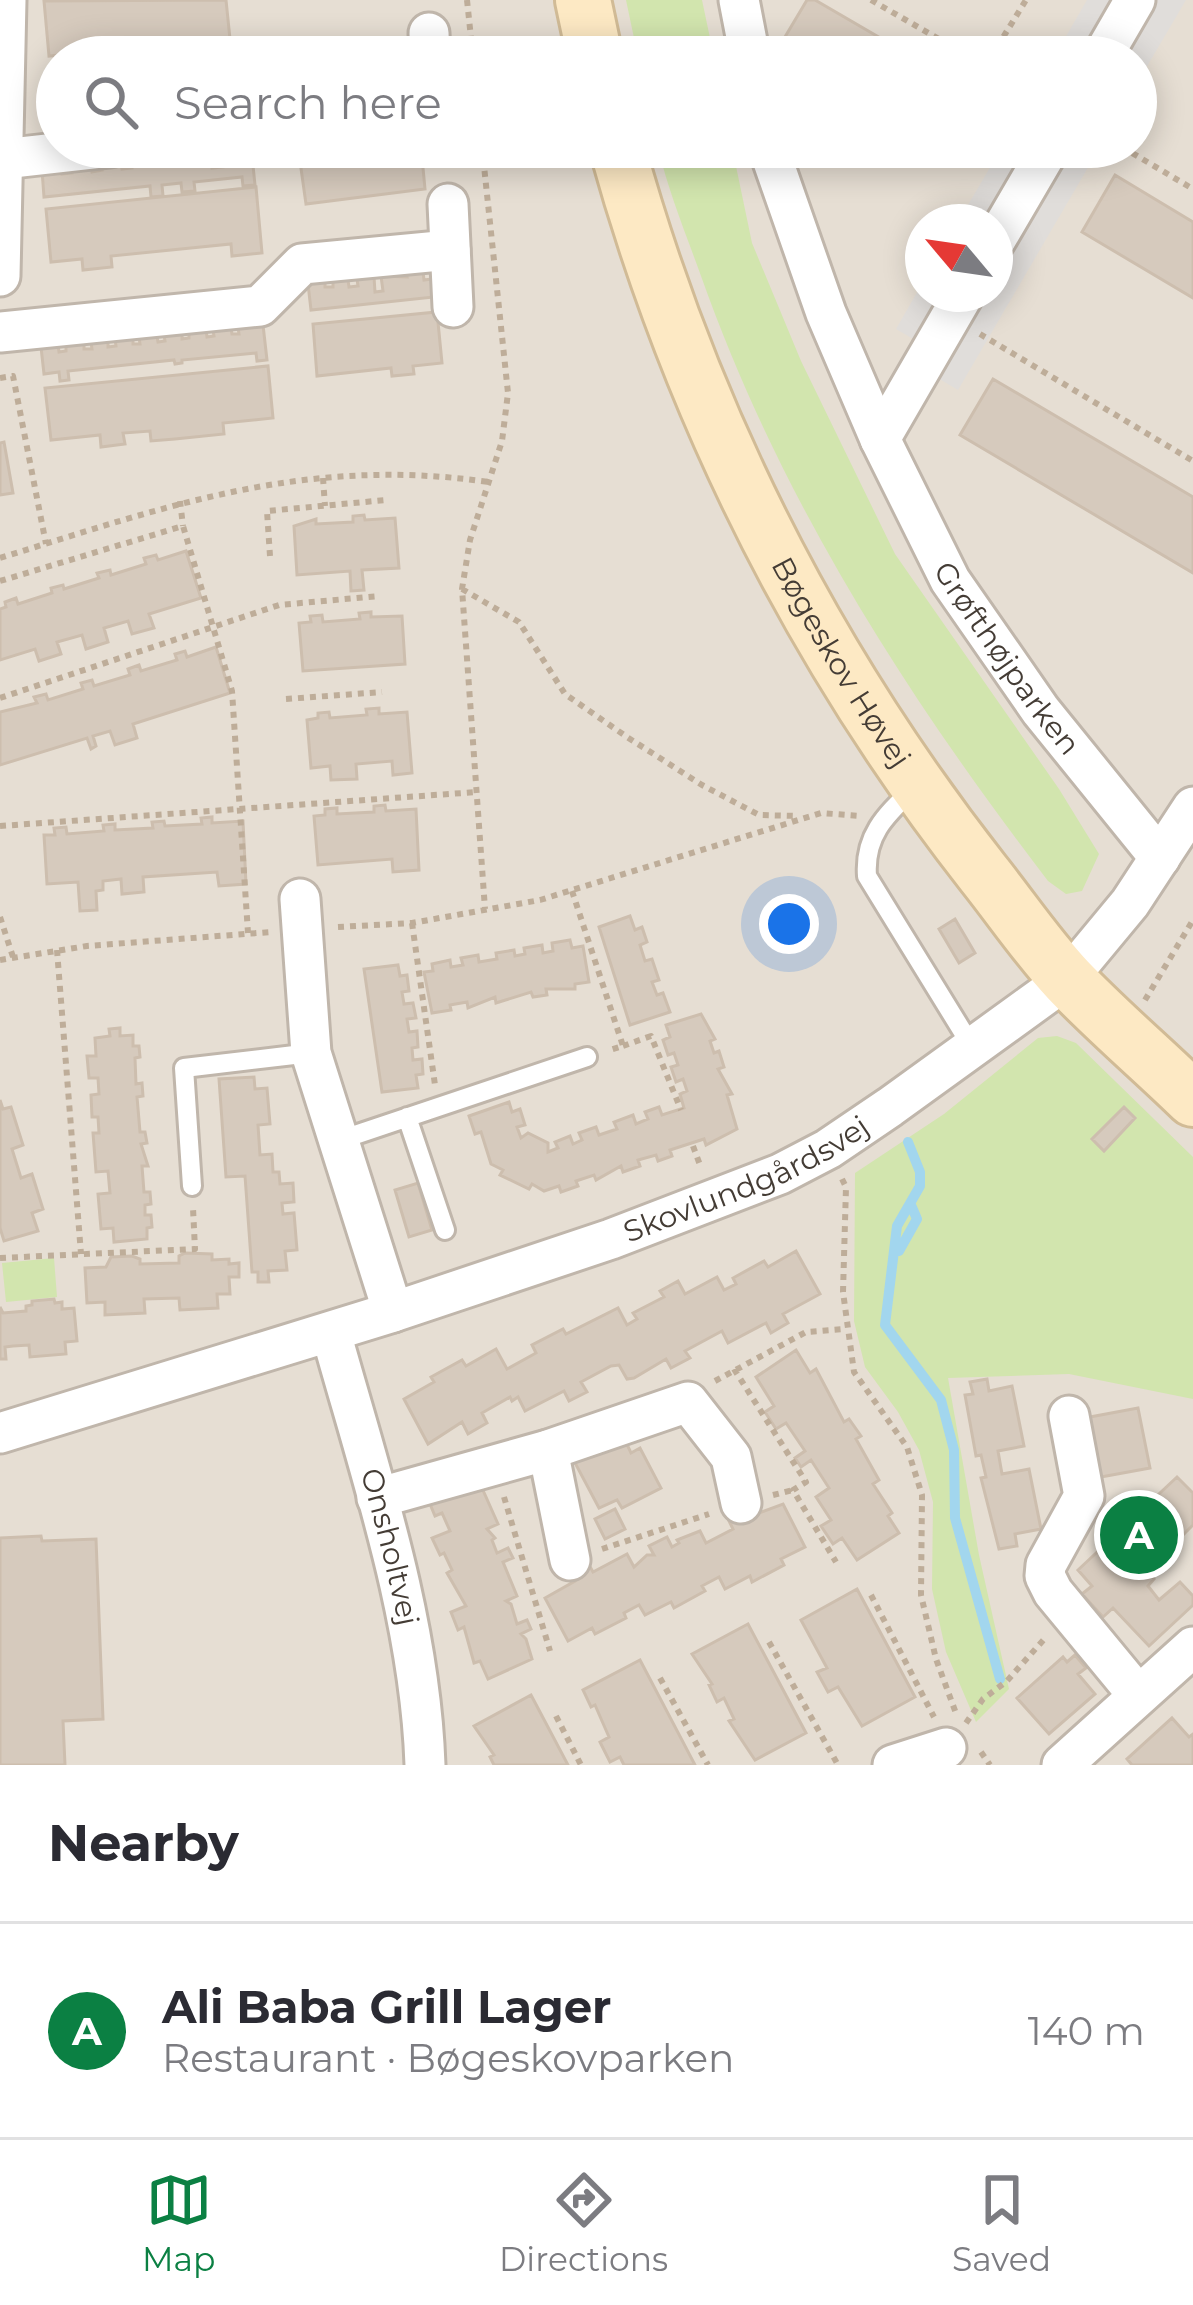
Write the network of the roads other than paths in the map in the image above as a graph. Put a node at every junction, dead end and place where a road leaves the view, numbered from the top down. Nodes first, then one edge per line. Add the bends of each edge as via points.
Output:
1 (583, 0) edge
2 (739, 0) edge
3 (1135, 0) edge
4 (4, 15) edge
5 (591, 36) edge
6 (746, 36) edge
7 (1114, 36) edge
8 (52, 168) edge
9 (624, 168) edge
10 (775, 168) edge
11 (1038, 168) edge
12 (2, 186) edge
13 (448, 204) dead end
14 (1013, 210) edge
15 (450, 250) junction
16 (0, 277) edge
17 (453, 307) dead end
18 (954, 312) edge
19 (0, 332) edge
20 (880, 439) junction
21 (898, 804) junction
22 (1193, 807) edge
23 (1160, 858) junction
24 (301, 914) road end
25 (1067, 979) junction
26 (974, 1050) junction
27 (311, 1053) junction
28 (587, 1058) road end
29 (1193, 1099) edge
30 (407, 1117) junction
31 (337, 1141) junction
32 (192, 1186) road end
33 (445, 1230) dead end
34 (393, 1312) junction
35 (331, 1333) junction
36 (1069, 1416) dead end
37 (0, 1433) edge
38 (548, 1450) junction
39 (377, 1498) junction
40 (741, 1503) road end
41 (570, 1559) road end
42 (1193, 1647) edge
43 (1138, 1695) junction
44 (955, 1737) road end
45 (425, 1765) edge
46 (893, 1765) edge
47 (1062, 1765) edge

1 - 5 street
2 - 6 street
3 - 7 street
4 - 12 street
8 - 12 street
9 - 21 street, Bøgeskov Høvej via 673,326 745,497 843,673
10 - 20 street, Grøfthøjparken
11 - 14 street
12 - 16 street
13 - 15 street
15 - 17 street
15 - 19 street via 302,264 260,306
18 - 20 street
20 - 23 street, Grøfthøjparken via 950,580 1041,711
21 - 25 street, Bøgeskov Høvej
21 - 26 lane via 868,846 867,876
22 - 23 street
23 - 25 street
24 - 27 street
25 - 26 street, Skovlundgårdsvej
25 - 29 street, Bøgeskov Høvej
26 - 34 street, Skovlundgårdsvej via 828,1149 713,1202
27 - 31 street
27 - 32 lane via 184,1068
28 - 30 lane
30 - 31 lane
30 - 33 lane
31 - 34 street
34 - 35 street, Skovlundgårdsvej
35 - 37 street, Skovlundgårdsvej
35 - 39 street, Onsholtvej
36 - 43 street via 1084,1496 1045,1576
38 - 39 street
38 - 40 street via 688,1402 731,1457
38 - 41 street
39 - 45 street, Onsholtvej via 417,1683
42 - 43 street
43 - 47 street
44 - 46 street

